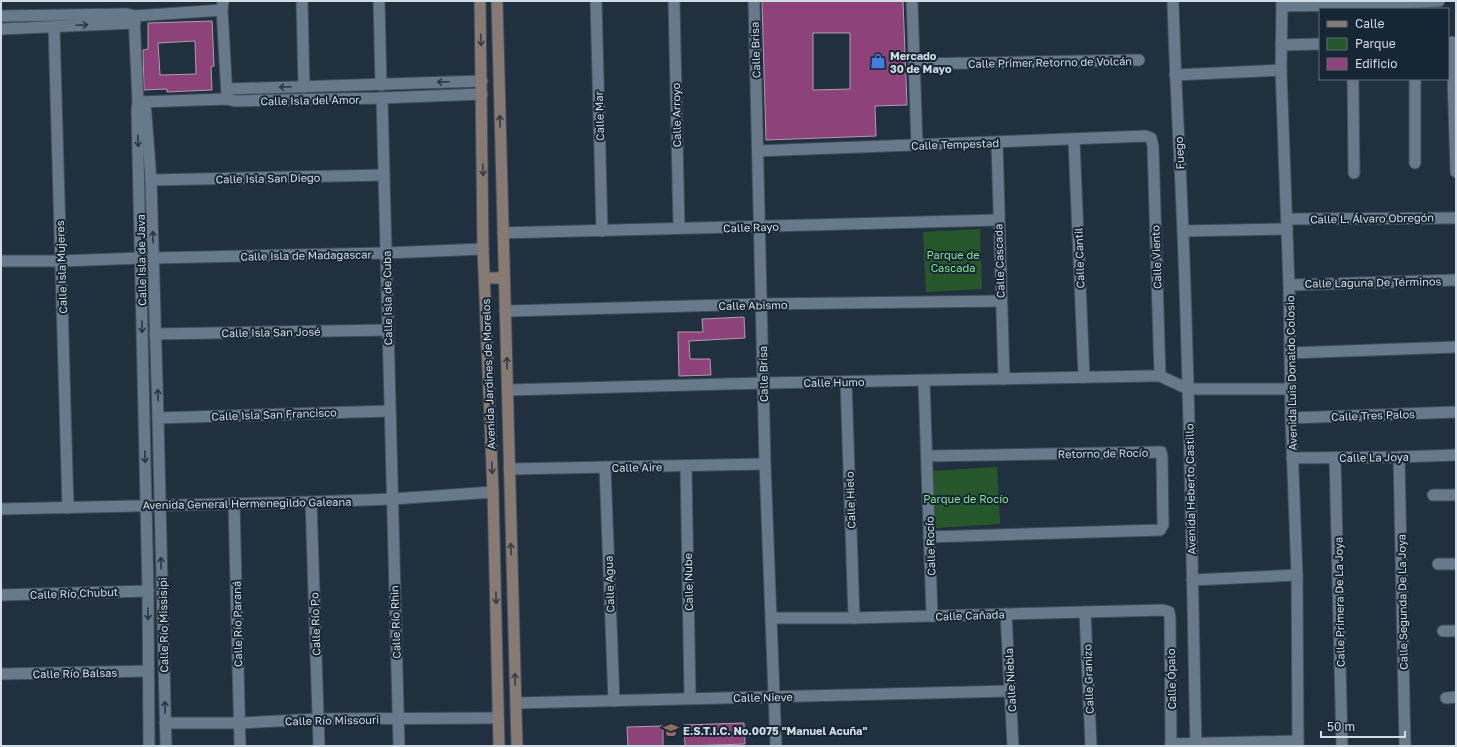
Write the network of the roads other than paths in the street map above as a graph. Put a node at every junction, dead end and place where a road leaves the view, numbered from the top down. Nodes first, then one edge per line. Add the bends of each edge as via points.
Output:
1 (302, 1) edge
2 (379, 1) edge
3 (480, 1) edge
4 (497, 1) edge
5 (596, 1) edge
6 (674, 1) edge
7 (754, 1) edge
8 (912, 1) edge
9 (1173, 1) edge
10 (1439, 1) edge
11 (1282, 3) edge
12 (219, 6) edge
13 (1353, 7) edge
14 (1, 16) edge
15 (18, 16) junction
16 (135, 19) junction
17 (54, 27) junction
18 (17, 28) junction
19 (1, 29) edge
20 (1452, 42) edge
21 (1319, 44) edge
22 (1281, 45) junction
23 (1139, 60) dead end
24 (914, 64) junction
25 (1281, 70) junction
26 (1175, 75) junction
27 (1353, 80) edge
28 (1415, 80) edge
29 (482, 81) junction
30 (381, 85) junction
31 (343, 86) junction
32 (304, 87) junction
33 (227, 94) junction
34 (482, 94) junction
35 (382, 98) junction
36 (343, 99) junction
37 (142, 102) junction
38 (1151, 138) joint
39 (1074, 140) junction
40 (997, 143) junction
41 (917, 145) junction
42 (758, 151) junction
43 (1415, 163) dead end
44 (1456, 172) edge
45 (1354, 173) dead end
46 (384, 176) junction
47 (151, 180) junction
48 (1456, 218) edge
49 (998, 220) junction
50 (1287, 224) junction
51 (760, 226) junction
52 (679, 228) junction
53 (602, 231) junction
54 (1183, 231) junction
55 (503, 233) junction
56 (484, 249) junction
57 (386, 253) junction
58 (141, 258) junction
59 (153, 258) junction
60 (61, 261) junction
61 (1, 262) edge
62 (485, 278) junction
63 (504, 278) junction
64 (1456, 280) edge
65 (1289, 285) junction
66 (154, 299) junction
67 (142, 300) junction
68 (1001, 301) junction
69 (762, 304) junction
70 (505, 310) junction
71 (387, 330) junction
72 (155, 334) junction
73 (1456, 347) edge
74 (1290, 352) junction
75 (1160, 376) junction
76 (1084, 377) junction
77 (1004, 379) junction
78 (924, 381) junction
79 (846, 382) junction
80 (763, 383) junction
81 (1188, 389) junction
82 (1291, 389) junction
83 (508, 390) junction
84 (389, 411) junction
85 (1456, 412) edge
86 (158, 418) junction
87 (1291, 418) junction
88 (490, 428) junction
89 (508, 428) junction
90 (1456, 455) edge
91 (927, 456) junction
92 (1292, 458) junction
93 (1336, 458) junction
94 (1398, 458) junction
95 (765, 464) junction
96 (686, 466) junction
97 (605, 467) junction
98 (509, 469) junction
99 (493, 492) junction
100 (1433, 495) dead end
101 (1456, 495) edge
102 (392, 499) junction
103 (311, 502) junction
104 (234, 503) junction
105 (160, 504) junction
106 (146, 505) junction
107 (68, 508) junction
108 (1, 509) edge
109 (929, 537) junction
110 (1438, 564) dead end
111 (1456, 564) edge
112 (1297, 574) junction
113 (1192, 580) junction
114 (148, 590) junction
115 (1, 595) edge
116 (1085, 612) junction
117 (1169, 612) joint
118 (1006, 614) junction
119 (932, 616) junction
120 (771, 618) junction
121 (854, 618) junction
122 (1443, 631) dead end
123 (1456, 631) edge
124 (148, 632) junction
125 (163, 632) junction
126 (148, 671) junction
127 (1, 674) edge
128 (1010, 692) junction
129 (690, 698) junction
130 (774, 698) junction
131 (614, 701) junction
132 (516, 703) junction
133 (398, 718) junction
134 (498, 718) junction
135 (318, 719) junction
136 (165, 723) junction
137 (240, 723) junction
138 (1298, 743) edge
139 (1171, 745) edge
140 (1196, 745) edge
141 (149, 746) edge
142 (166, 746) edge
143 (240, 746) edge
144 (319, 746) edge
145 (399, 746) edge
146 (499, 746) edge
147 (517, 746) edge
148 (776, 746) edge
149 (1013, 746) edge
150 (1091, 746) edge
151 (1342, 746) edge
152 (1405, 746) edge

1 - 32 street
2 - 30 street
3 -> 29 main road, Avenida Jardines de Morelos
55 -> 4 main road, Avenida Jardines de Morelos
5 - 53 street, Calle Mar
6 - 52 street, Calle Arroyo
7 - 42 street, Calle Brisa
8 - 24 street
9 - 26 street, Fuego
10 - 13 street
11 - 13 street
11 - 22 street, Avenida Luis Donaldo Colosio
12 - 16 street
12 - 33 street
14 - 15 street
15 - 16 street via 127,14
15 - 18 street
17 -> 16 street
16 - 37 street, Calle Isla de Java
17 - 18 street
17 - 60 street, Calle Isla Mujeres
18 - 19 street
20 - 44 street
21 - 22 street
22 - 25 street, Avenida Luis Donaldo Colosio
23 - 24 street, Calle Primer Retorno de Volcán
24 - 41 street
25 - 26 street
25 - 50 street, Avenida Luis Donaldo Colosio
26 - 54 street, Fuego
27 - 45 street
28 - 43 street
29 -> 30 street, Calle Isla del Amor
29 - 34 main road, Avenida Jardines de Morelos
30 - 31 street, Calle Isla del Amor
31 - 32 street, Calle Isla del Amor
31 - 36 street
32 -> 33 street, Calle Isla del Amor
33 - 36 street, Calle Isla del Amor via 235,102
33 - 37 street, Calle Isla del Amor
34 - 35 street, Calle Isla del Amor
34 -> 56 main road, Avenida Jardines de Morelos
35 - 36 street, Calle Isla del Amor
35 - 46 street, Calle Isla de Cuba
37 - 47 street, Calle Isla de Java
37 -> 58 street, Calle Isla de Java via 137,110
38 - 39 street, Calle Tempestad via 1146,136
38 - 75 street, Calle Viento
39 - 40 street, Calle Tempestad
39 - 76 street, Calle Cantil
40 - 41 street, Calle Tempestad
40 - 49 street, Calle Cascada
41 - 42 street, Calle Tempestad
42 - 51 street, Calle Brisa
46 - 47 street, Calle Isla San Diego
46 - 57 street, Calle Isla de Cuba
59 -> 47 street, Calle Isla de Java
48 - 50 street, Calle L. Álvaro Obregón
49 - 51 street, Calle Rayo
49 - 68 street, Calle Cascada
50 - 54 street, Calle L. Álvaro Obregón
50 - 65 street, Avenida Luis Donaldo Colosio
51 - 52 street, Calle Rayo
51 - 69 street, Calle Brisa
52 - 53 street, Calle Rayo
53 - 55 street, Calle Rayo
54 - 81 street, Avenida Heberto Castillo
55 - 63 main road, Avenida Jardines de Morelos
56 - 57 street, Calle Isla de Madagascar
56 - 62 main road, Avenida Jardines de Morelos
57 - 59 street, Calle Isla de Madagascar
57 - 71 street, Calle Isla de Cuba
58 - 60 street
58 - 67 street, Calle Isla de Java
59 - 66 street, Calle Isla de Java
60 - 61 street
60 - 107 street, Calle Isla Mujeres
62 - 63 main road
62 - 88 main road, Avenida Jardines de Morelos
63 - 70 main road, Avenida Jardines de Morelos
64 - 65 street, Calle Laguna De Términos
65 - 74 street, Avenida Luis Donaldo Colosio
66 - 67 street
66 - 72 street, Calle Isla de Java
67 -> 106 street, Calle Isla de Java
68 - 69 street, Calle Abismo
68 - 77 street, Calle Cascada
69 - 70 street, Calle Abismo
69 - 80 street, Calle Brisa
83 -> 70 main road, Avenida Jardines de Morelos
71 - 72 street, Calle Isla San José
71 - 84 street, Calle Isla de Cuba
86 -> 72 street, Calle Isla de Java
73 - 74 street
74 - 82 street, Avenida Luis Donaldo Colosio
75 - 76 street, Calle Humo
75 - 81 street
76 - 77 street, Calle Humo
77 - 78 street, Calle Humo
78 - 79 street, Calle Humo
78 - 91 street, Calle Rocío
79 - 80 street, Calle Humo
79 - 121 street, Calle Hielo
80 - 83 street, Calle Humo
80 - 95 street, Calle Brisa
81 - 82 street
81 - 113 street, Avenida Heberto Castillo
82 - 87 street, Avenida Luis Donaldo Colosio
83 - 89 main road, Avenida Jardines de Morelos
84 - 86 street, Calle Isla San Francisco
84 - 102 street, Calle Isla de Cuba
85 - 87 street, Calle Tres Palos
86 - 105 street, Calle Isla de Java
87 - 92 street, Avenida Luis Donaldo Colosio
88 - 89 main road
88 -> 99 main road, Avenida Jardines de Morelos
89 - 98 main road, Avenida Jardines de Morelos
90 - 94 street, Calle La Joya
91 - 109 street, Calle Rocío
91 - 109 street, Retorno de Rocío via 1161,452 1162,457 1163,525 1160,530
92 - 93 street, Calle La Joya
92 - 112 street, Avenida Luis Donaldo Colosio
93 - 94 street, Calle La Joya
93 - 151 street, Calle Primera De La Joya
94 - 152 street, Calle Segunda De La Joya
95 - 96 street, Calle Aire
95 - 120 street, Calle Brisa
96 - 97 street, Calle Aire
96 - 129 street, Calle Nube
97 - 98 street, Calle Aire
97 - 131 street, Calle Agua
132 -> 98 main road, Avenida Jardines de Morelos
99 - 102 street, Avenida General Hermenegildo Galeana
99 -> 134 main road, Avenida Jardines de Morelos
100 - 101 street
102 - 103 street, Avenida General Hermenegildo Galeana
102 - 133 street, Calle Río Rhin
103 - 104 street, Avenida General Hermenegildo Galeana
103 - 135 street, Calle Río Po
104 - 105 street, Avenida General Hermenegildo Galeana
104 - 137 street, Calle Río Paraná
105 - 106 street, Avenida General Hermenegildo Galeana
125 -> 105 street, Calle Río Missisipi
106 - 107 street, Avenida General Hermenegildo Galeana
106 - 114 street, Calle Río Missisipi
107 - 108 street, Avenida General Hermenegildo Galeana
109 - 119 street, Calle Rocío
110 - 111 street
112 - 113 street
112 - 138 street, Avenida Luis Donaldo Colosio
113 - 140 street, Avenida Heberto Castillo
114 - 115 street, Calle Río Chubut
114 -> 124 street, Calle Río Missisipi
116 - 117 street, Calle Cañada
116 - 118 street, Calle Cañada
116 - 150 street, Calle Granizo
117 - 139 street, Calle Ópalo
118 - 119 street, Calle Cañada
118 - 128 street, Calle Niebla
119 - 121 street, Calle Cañada
120 - 121 street, Calle Cañada
120 - 130 street, Calle Brisa
122 - 123 street
124 - 125 street
124 - 126 street, Calle Río Missisipi
136 -> 125 street, Calle Río Missisipi
126 - 127 street, Calle Río Balsas
126 - 141 street, Calle Río Missisipi
128 - 130 street, Calle Nieve
128 - 149 street, Calle Niebla
129 - 130 street, Calle Nieve
129 - 131 street, Calle Nieve
130 - 148 street, Calle Brisa
131 - 132 street, Calle Nieve
132 - 147 main road, Avenida Jardines de Morelos
133 - 134 street, Calle Río Missouri
133 - 135 street, Calle Río Missouri
133 - 145 street, Calle Río Rhin
134 - 146 main road, Avenida Jardines de Morelos
135 - 137 street, Calle Río Missouri
135 - 144 street, Calle Río Po
136 - 137 street, Calle Río Missouri
136 - 142 street, Calle Río Missisipi
137 - 143 street, Calle Río Paraná
138 - 140 street
139 - 140 street

